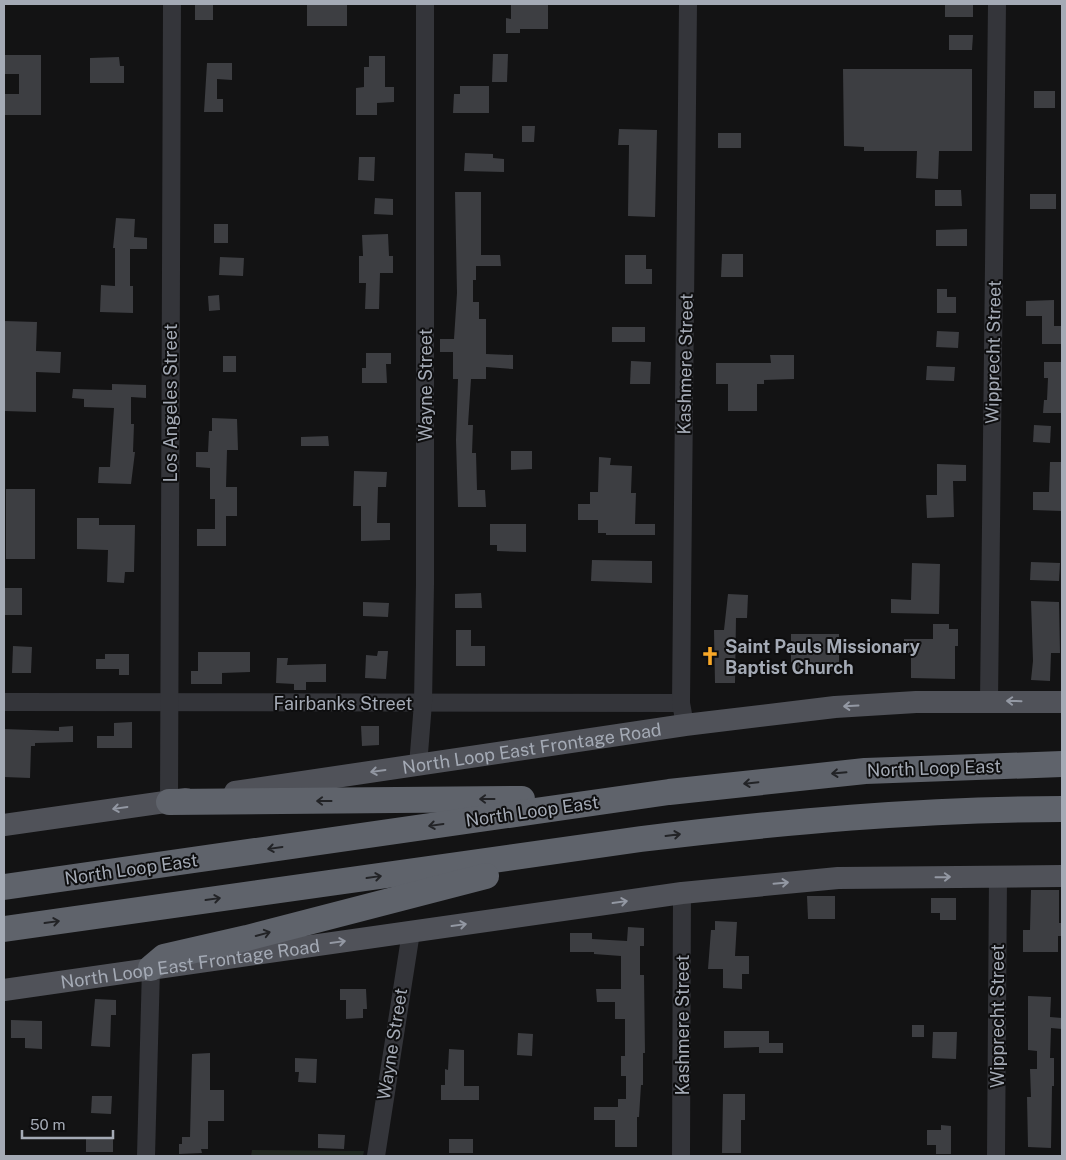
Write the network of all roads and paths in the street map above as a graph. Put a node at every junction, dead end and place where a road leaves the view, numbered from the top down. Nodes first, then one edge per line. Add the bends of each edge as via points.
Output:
1 (172, 4) edge
2 (425, 4) edge
3 (688, 4) edge
4 (997, 4) edge
5 (989, 701) junction
6 (4, 702) edge
7 (168, 702) junction
8 (1062, 702) edge
9 (423, 703) junction
10 (683, 714) junction
11 (1062, 764) edge
12 (418, 766) junction
13 (623, 798) junction
14 (169, 802) junction
15 (1062, 809) edge
16 (4, 825) edge
17 (641, 839) junction
18 (998, 876) junction
19 (1062, 876) edge
20 (4, 887) edge
21 (682, 893) junction
22 (4, 929) edge
23 (410, 932) junction
24 (151, 968) junction
25 (4, 990) edge
26 (146, 1156) edge
27 (376, 1156) edge
28 (681, 1156) edge
29 (996, 1156) edge

1 - 7 street, Los Angeles Street
2 - 9 street, Wayne Street
3 - 10 street, Kashmere Street
4 - 5 street, Wipprecht Street
8 -> 5 main road, North Loop East Frontage Road
5 -> 10 main road, North Loop East Frontage Road
6 - 7 street, Fairbanks Street
7 - 9 street, Fairbanks Street
7 - 14 street, Los Angeles Street
9 - 10 street, Fairbanks Street
9 - 12 street, Wayne Street
10 - 12 main road, North Loop East Frontage Road
11 -> 13 highway, North Loop East via 865,771
12 -> 14 main road, North Loop East Frontage Road
13 -> 14 highway
13 -> 20 highway, North Loop East
14 -> 16 main road, North Loop East Frontage Road
17 -> 15 highway via 851,817
22 -> 17 highway
24 -> 17 highway via 164,957
18 - 19 main road, North Loop East Frontage Road
21 -> 18 main road, North Loop East Frontage Road via 838,878
18 - 29 street, Wipprecht Street
23 -> 21 main road, North Loop East Frontage Road
21 - 28 street, Kashmere Street
24 -> 23 main road, North Loop East Frontage Road
23 - 27 street, Wayne Street
24 - 25 main road, North Loop East Frontage Road
24 - 26 street

